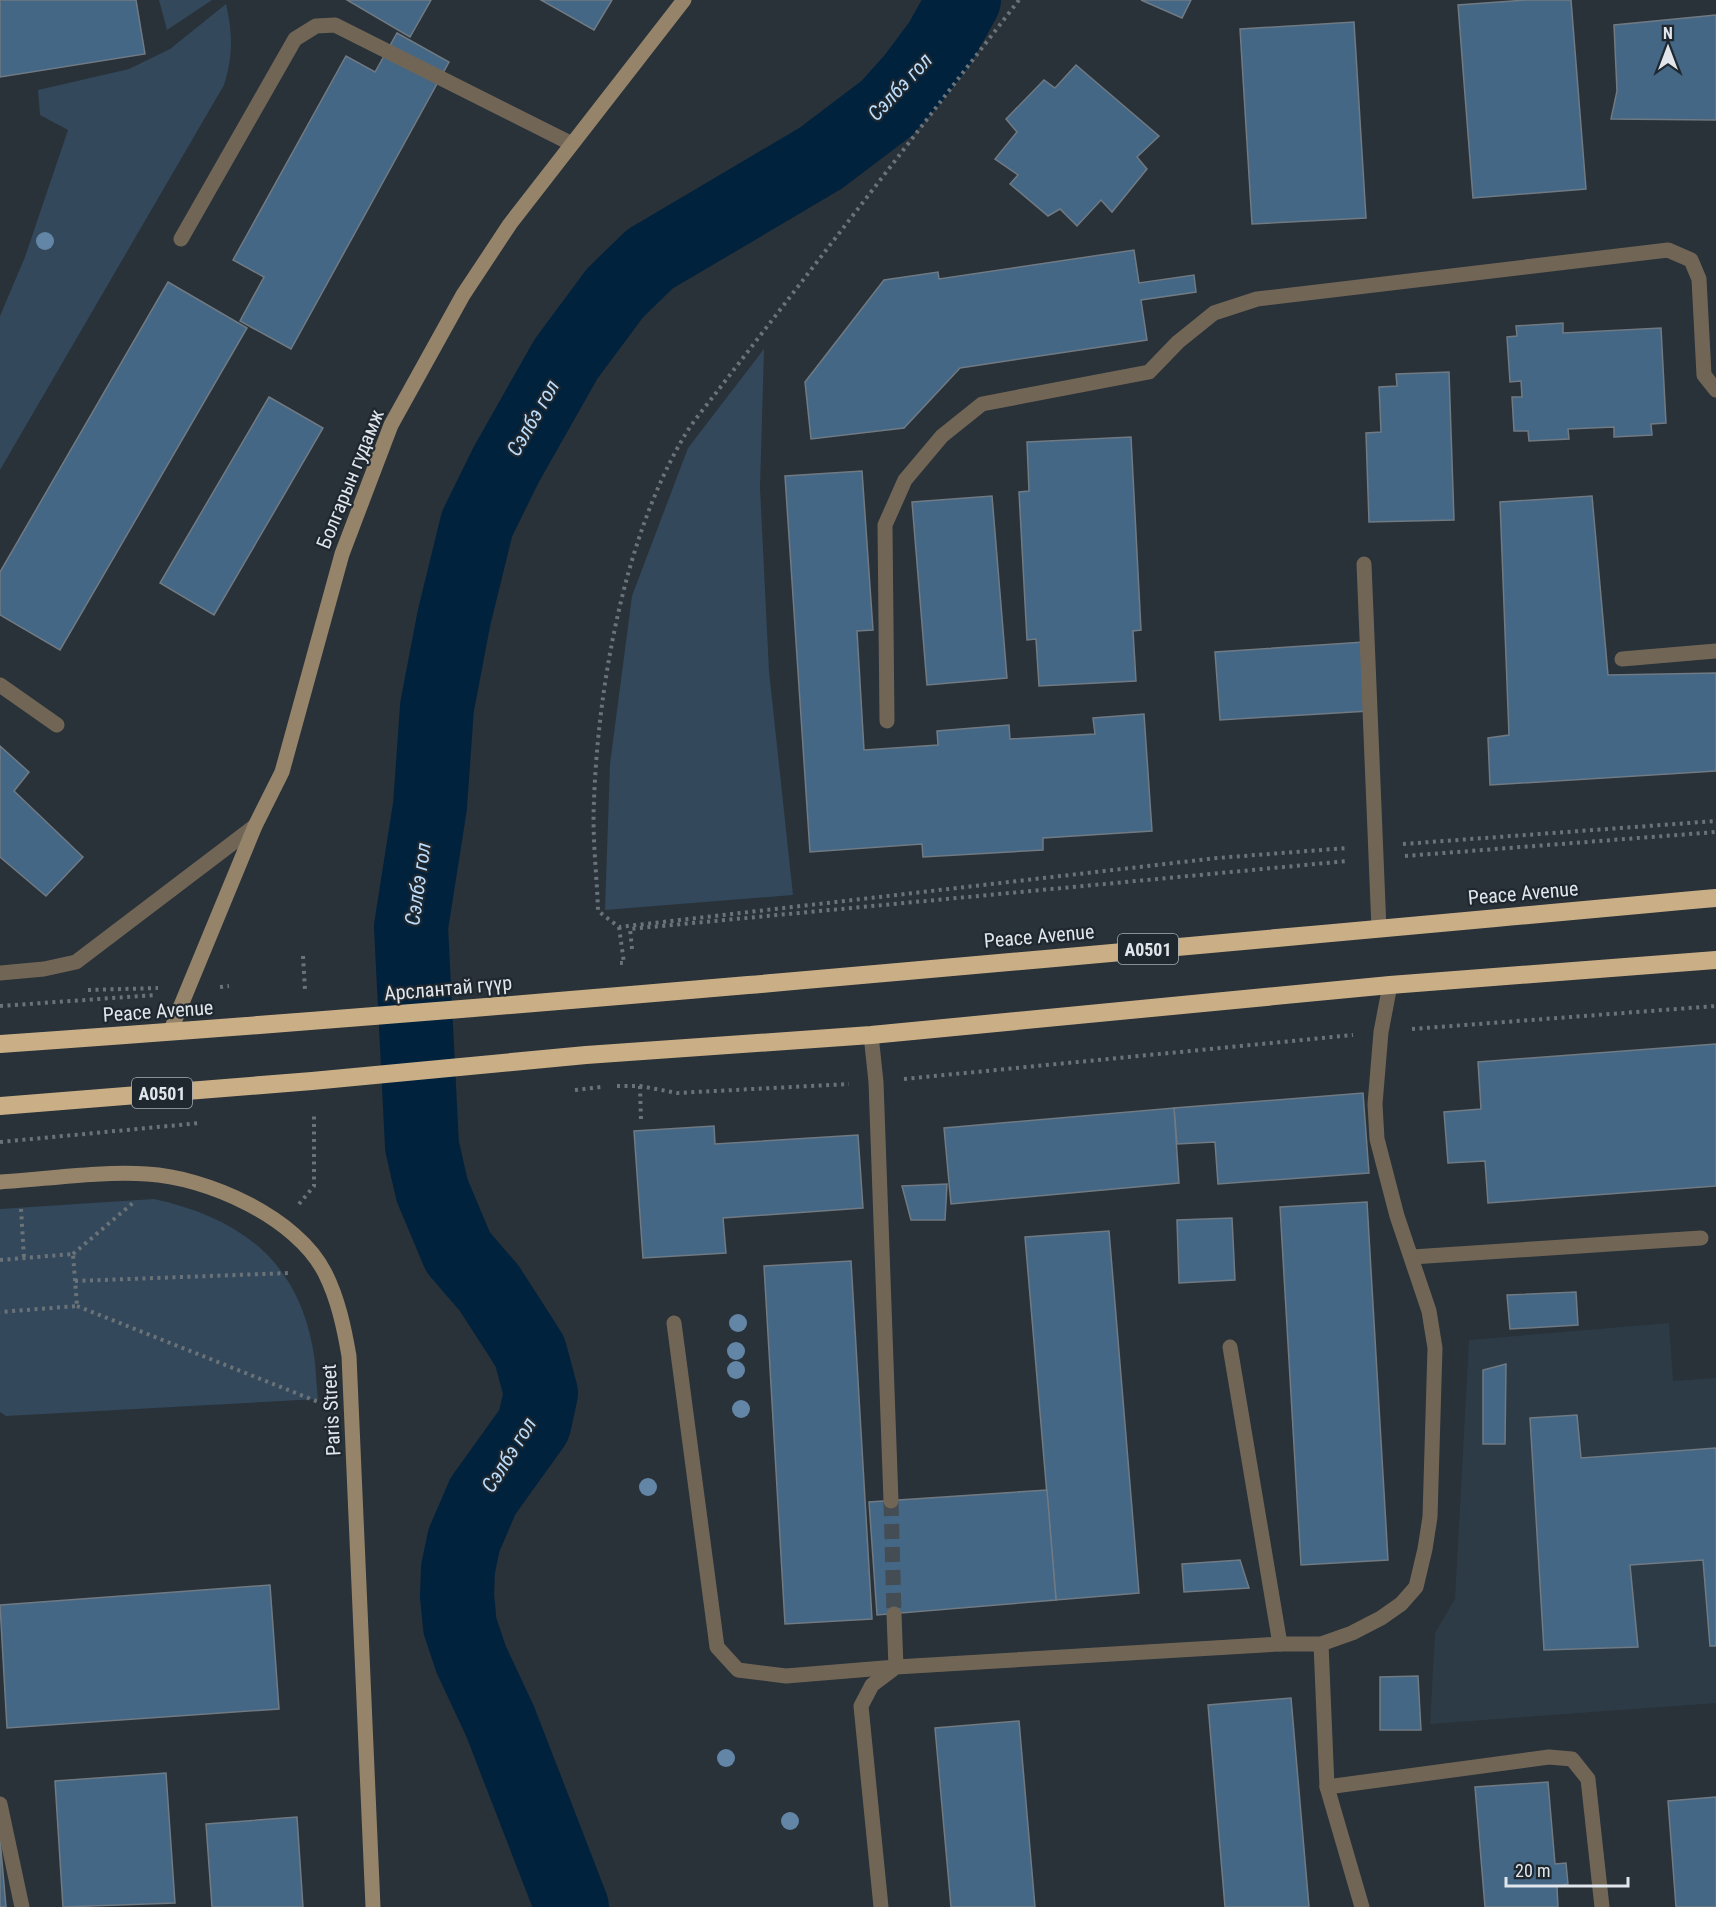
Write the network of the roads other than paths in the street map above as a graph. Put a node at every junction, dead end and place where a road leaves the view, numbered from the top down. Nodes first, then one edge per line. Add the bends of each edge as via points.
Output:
1 (684, 0) edge
2 (573, 144) junction
3 (181, 239) dead end
4 (1716, 390) edge
5 (1364, 564) dead end
6 (1716, 651) edge
7 (1622, 659) dead end
8 (0, 685) edge
9 (887, 721) dead end
10 (57, 725) dead end
11 (255, 826) junction
12 (1716, 898) edge
13 (1379, 929) junction
14 (1716, 960) edge
15 (0, 973) edge
16 (1390, 985) junction
17 (581, 1000) joint
18 (318, 1022) joint
19 (170, 1032) junction
20 (871, 1035) junction
21 (0, 1044) edge
22 (0, 1106) edge
23 (0, 1182) edge
24 (1701, 1238) dead end
25 (1413, 1257) junction
26 (674, 1323) dead end
27 (1230, 1347) dead end
28 (891, 1500) tunnel mouth
29 (894, 1614) tunnel mouth
30 (1280, 1644) junction
31 (1321, 1644) junction
32 (896, 1667) junction
33 (1327, 1787) junction
34 (0, 1804) edge
35 (22, 1907) edge
36 (373, 1907) edge
37 (881, 1907) edge
38 (1362, 1907) edge
39 (1602, 1907) edge

1 - 2 street, Болгарын гудамж
2 - 3 street via 335,25 316,26 295,39
2 - 11 street, Болгарын гудамж via 510,224 463,295 392,425 342,554 282,772
4 - 9 street via 1704,375 1699,279 1691,260 1668,250 1257,299 1214,313 1149,372 982,404 942,436 905,480 885,525
5 - 13 street
6 - 7 street
8 - 10 street
11 - 15 street via 76,962
11 - 19 street, Болгарын гудамж
12 - 13 highway, Peace Avenue / A0501
13 - 17 highway, Peace Avenue / A0501
14 - 16 highway, A0501
16 - 20 highway, A0501
16 - 25 street via 1375,1104 1377,1139 1397,1216
17 - 18 highway, Арслантай гүүр / A0501
18 - 19 highway, Peace Avenue / A0501
19 - 21 highway, Peace Avenue / A0501
20 - 22 highway, A0501 via 586,1055
20 - 28 street
23 - 36 street, Paris Street via 145,1173 178,1177 241,1201 281,1226 307,1247 324,1270 336,1298 350,1356
24 - 25 street
25 - 31 street via 1435,1348 1430,1517 1416,1587 1401,1604 1352,1633
26 - 32 street via 717,1647 738,1670 786,1676
27 - 30 street
29 - 32 street
30 - 31 street
30 - 32 street
31 - 33 street
32 - 37 street via 872,1685 861,1706
33 - 38 street
33 - 39 street via 1549,1757 1572,1759 1588,1779
34 - 35 street

